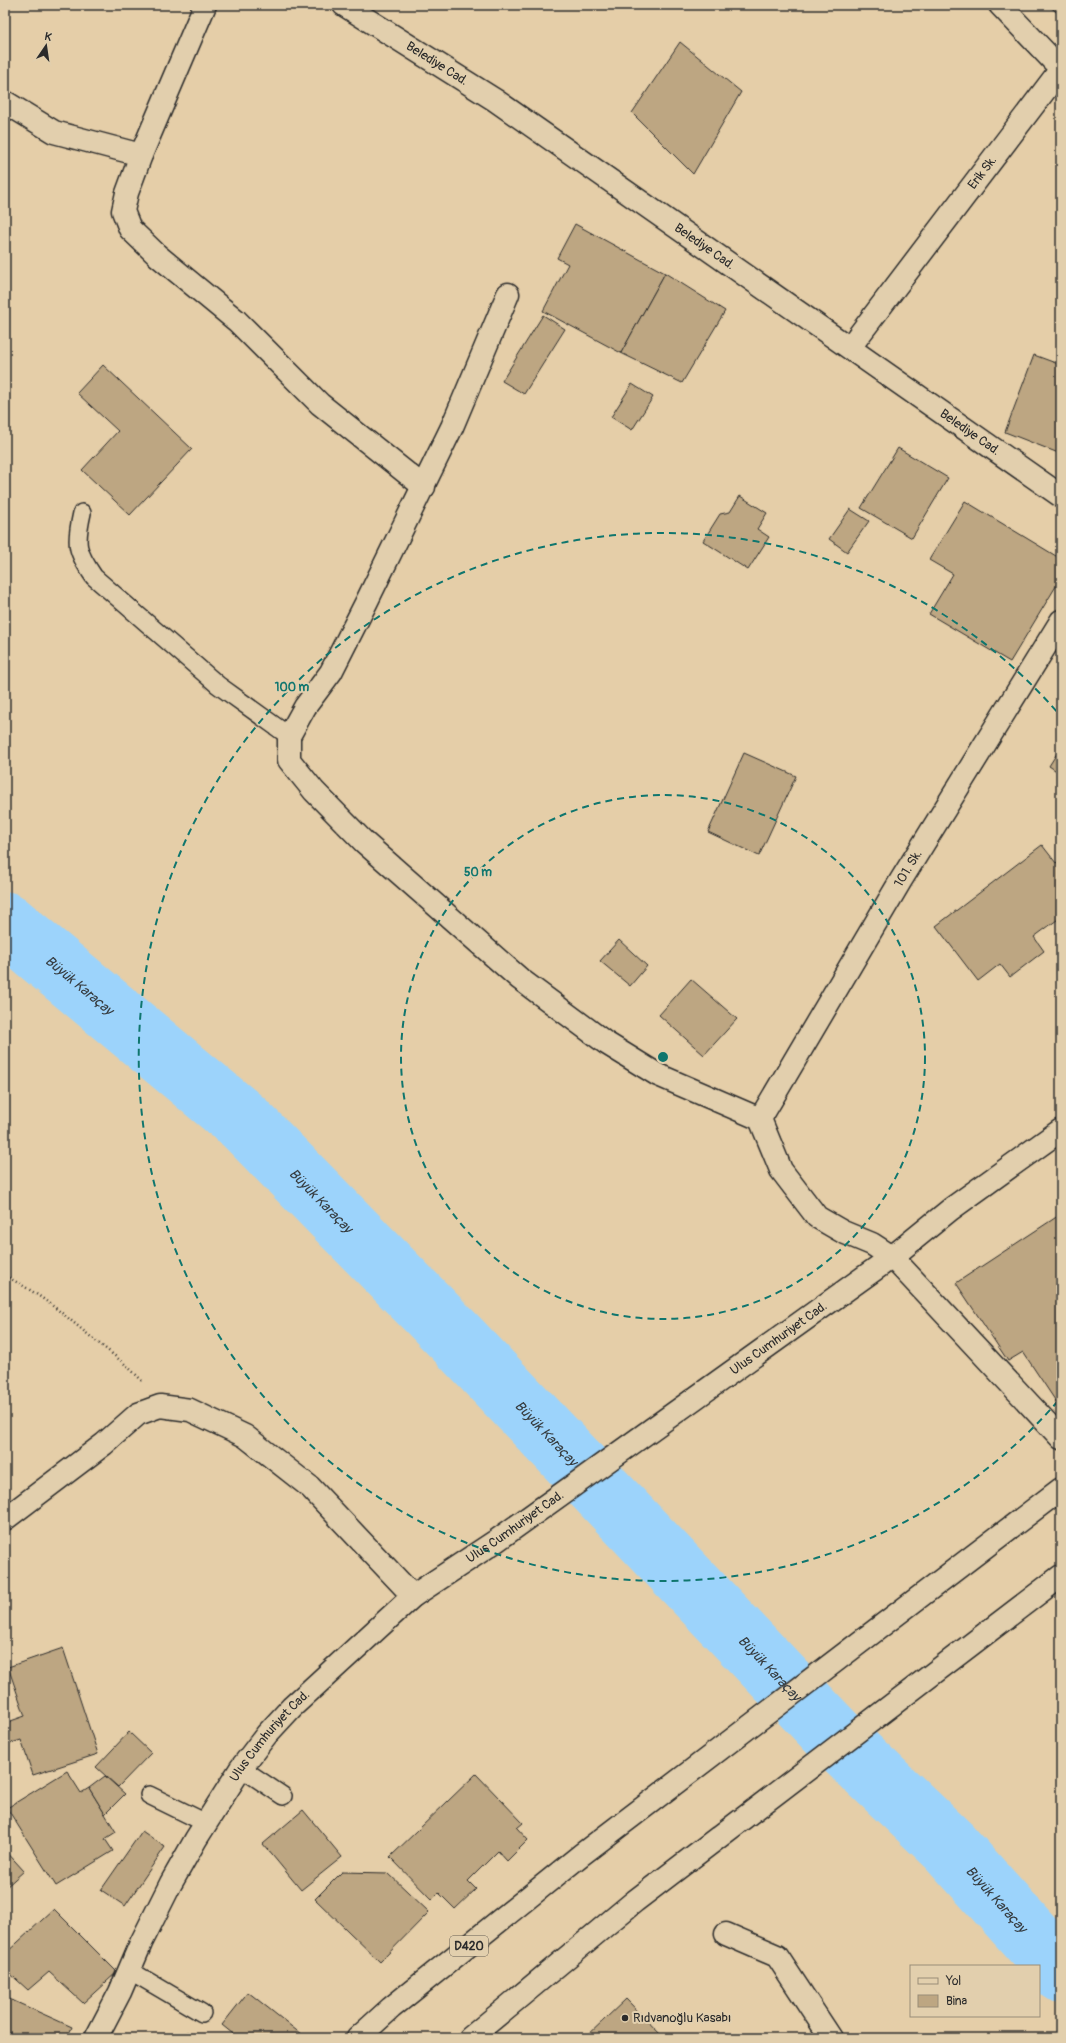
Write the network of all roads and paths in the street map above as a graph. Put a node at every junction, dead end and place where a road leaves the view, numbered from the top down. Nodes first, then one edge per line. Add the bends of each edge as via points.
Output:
1 (205, 5) edge
2 (344, 5) edge
3 (1000, 5) edge
4 (5, 102) edge
5 (142, 155) junction
6 (508, 294) dead end
7 (850, 347) junction
8 (424, 487) junction
9 (1061, 496) edge
10 (82, 513) dead end
11 (1061, 621) edge
12 (289, 736) junction
13 (760, 1119) junction
14 (1061, 1130) edge
15 (892, 1257) junction
16 (5, 1276) edge
17 (160, 1406) junction
18 (1061, 1438) edge
19 (1061, 1489) edge
20 (5, 1519) edge
21 (1061, 1576) edge
22 (413, 1596) junction
23 (241, 1768) junction
24 (149, 1795) dead end
25 (283, 1796) dead end
26 (206, 1823) junction
27 (726, 1934) dead end
28 (129, 1970) junction
29 (202, 2012) dead end
30 (96, 2038) edge
31 (358, 2038) edge
32 (470, 2038) edge
33 (831, 2038) edge

1 - 5 main road
2 - 7 main road, Belediye Cad. via 495,100
3 - 7 main road, Erik Sk. via 1061,69
4 - 5 main road via 54,132
5 - 8 main road via 123,211 130,229 237,321 320,404
6 - 8 main road
7 - 9 main road, Belediye Cad.
8 - 12 main road via 331,672 305,707
10 - 12 lane via 77,534 80,558 94,577 218,685
11 - 13 main road, 101. Sk. via 901,880
12 - 13 main road via 289,760 314,791 364,842 520,979 606,1043 658,1075
13 - 15 main road via 781,1170 817,1217 843,1232 872,1244
14 - 15 main road, Ulus Cumhuriyet Cad. via 951,1209
15 - 18 main road
15 - 22 main road, Ulus Cumhuriyet Cad. via 496,1541
16 - 17 path via 30,1288 131,1368
17 - 20 main road via 138,1414 104,1444
17 - 22 main road via 190,1410 245,1436 310,1486
19 - 31 main road, D420 via 581,1855 391,2008
21 - 32 main road via 635,1902
22 - 23 main road, Ulus Cumhuriyet Cad. via 292,1707
23 - 25 lane
23 - 26 main road, Ulus Cumhuriyet Cad.
24 - 26 lane
26 - 28 main road, Ulus Cumhuriyet Cad. via 171,1883
27 - 33 main road via 777,1956
28 - 29 lane
28 - 30 main road, Ulus Cumhuriyet Cad.

